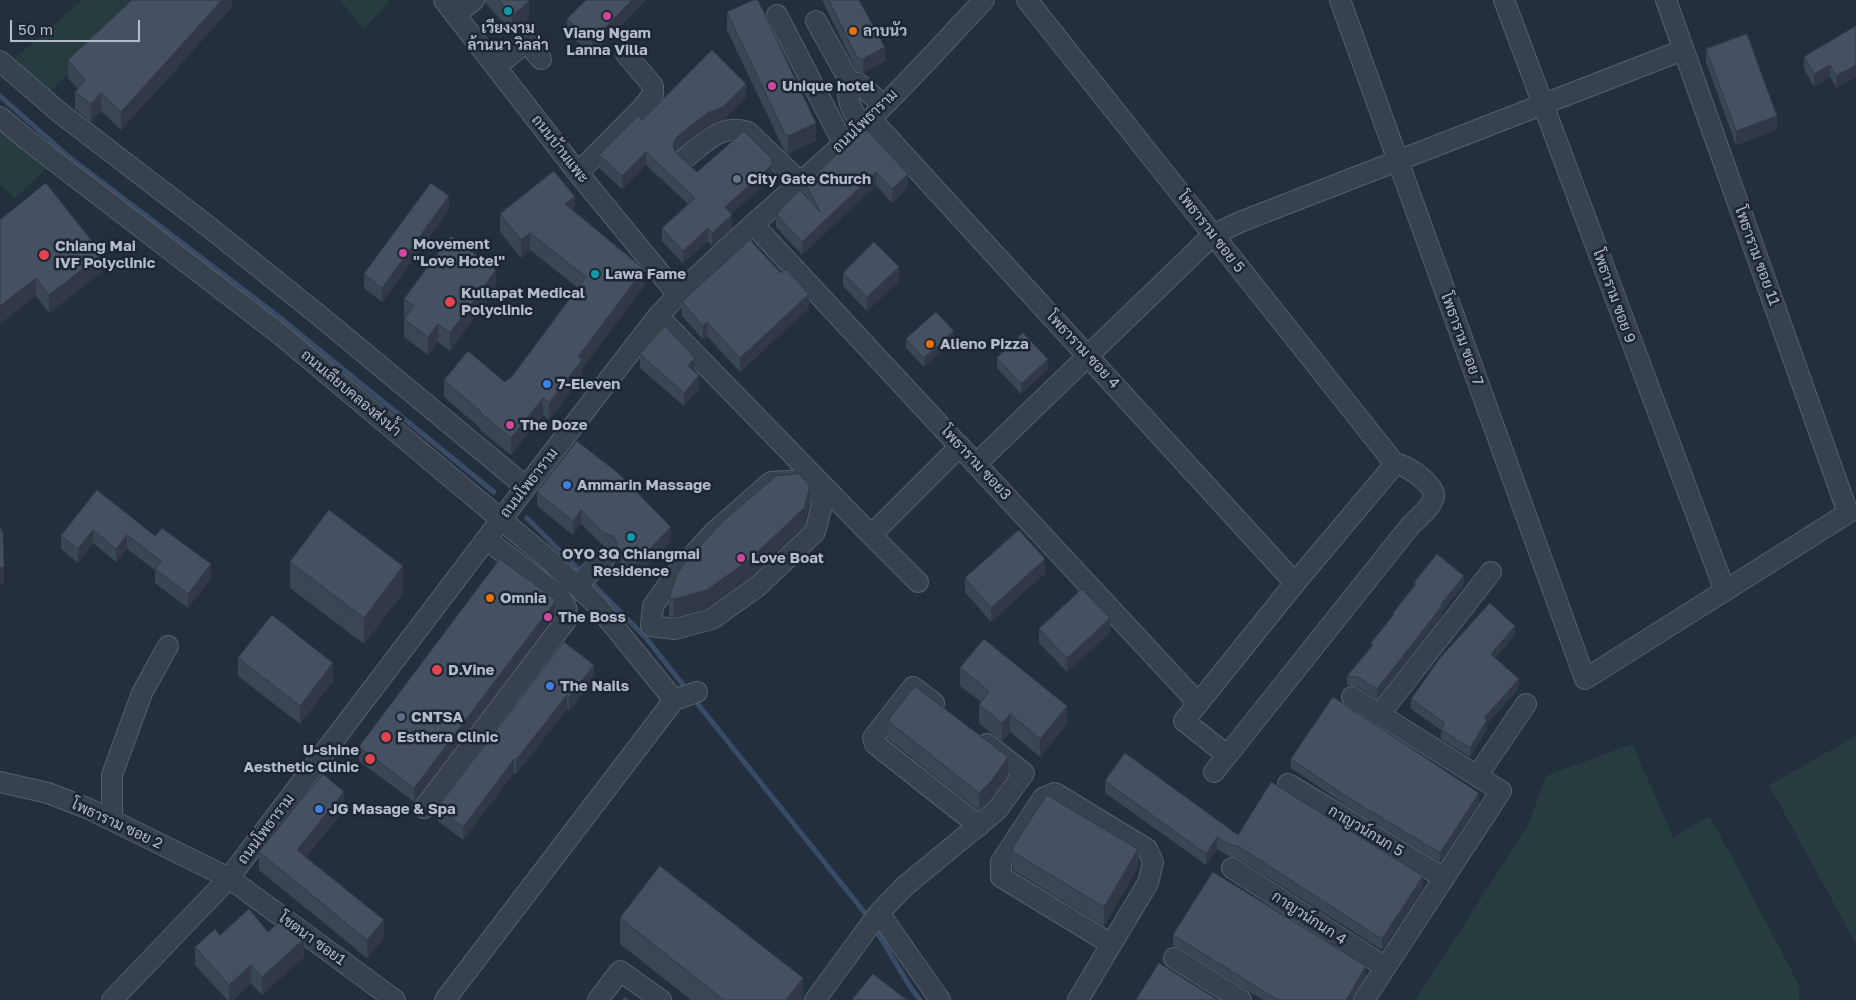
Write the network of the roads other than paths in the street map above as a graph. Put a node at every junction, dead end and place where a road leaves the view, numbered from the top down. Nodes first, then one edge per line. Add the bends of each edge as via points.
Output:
1 (474, 0) edge
2 (984, 0) edge
3 (1026, 0) edge
4 (1340, 0) edge
5 (1504, 0) edge
6 (1666, 0) edge
7 (450, 7) edge
8 (777, 15) dead end
9 (816, 21) dead end
10 (1684, 50) junction
11 (626, 54) dead end
12 (541, 59) dead end
13 (0, 61) edge
14 (496, 67) junction
15 (850, 82) junction
16 (1543, 106) junction
17 (872, 116) junction
18 (0, 117) edge
19 (843, 143) junction
20 (685, 158) edge
21 (1398, 161) junction
22 (578, 173) junction
23 (800, 182) junction
24 (754, 224) junction
25 (1213, 235) junction
26 (678, 295) junction
27 (658, 316) junction
28 (1088, 356) junction
29 (960, 446) junction
30 (976, 464) junction
31 (1395, 464) junction
32 (526, 487) junction
33 (502, 519) junction
34 (871, 535) junction
35 (486, 540) junction
36 (598, 564) dead end
37 (1492, 572) dead end
38 (918, 582) dead end
39 (1296, 582) junction
40 (577, 585) junction
41 (1725, 591) junction
42 (651, 626) junction
43 (629, 644) junction
44 (168, 646) dead end
45 (697, 692) dead end
46 (1352, 697) dead end
47 (674, 700) junction
48 (1198, 703) junction
49 (1526, 704) dead end
50 (1379, 714) junction
51 (950, 716) edge
52 (972, 733) edge
53 (1227, 755) junction
54 (1214, 772) dead end
55 (1477, 776) junction
56 (0, 782) edge
57 (1288, 784) dead end
58 (424, 808) dead end
59 (112, 820) junction
60 (979, 826) junction
61 (1232, 868) dead end
62 (229, 878) junction
63 (1444, 878) junction
64 (879, 913) junction
65 (1111, 944) junction
66 (1174, 958) dead end
67 (1385, 967) junction
68 (112, 1000) edge
69 (395, 1000) edge
70 (446, 1000) edge
71 (598, 1000) edge
72 (661, 1000) edge
73 (815, 1000) edge
74 (940, 1000) edge
75 (1078, 1000) edge
76 (1242, 1000) edge
77 (1364, 1000) edge

1 - 7 street
2 - 17 street, ถนนโพธาราม
3 - 25 street, โพธาราม ซอย 5
4 - 21 street, โพธาราม ซอย 7
5 - 16 street, โพธาราม ซอย 9
6 - 10 street, โพธาราม ซอย 11
7 - 14 street, ถนนบ้านแพะ
8 - 19 street
9 - 15 street
10 - 16 street
10 - 41 street, โพธาราม ซอย 11 via 1848,513
11 - 22 street via 646,75 653,86 653,94
12 - 14 street via 526,42
13 - 32 street via 59,112 321,317
14 - 22 street, ถนนบ้านแพะ
15 - 17 street via 858,83
15 - 17 street via 847,89 852,112
16 - 21 street
16 - 41 street, โพธาราม ซอย 9
17 - 19 street, ถนนโพธาราม
17 - 28 street, โพธาราม ซอย 4
18 - 33 street, ถนนเลียบคลองส่งน้ำ via 282,335
19 - 23 street, ถนนโพธาราม
20 - 23 street via 712,137 725,130 738,129 748,132
21 - 25 street
21 - 41 street, โพธาราม ซอย 7 via 1585,679
22 - 26 street, ถนนบ้านแพะ
23 - 24 street, ถนนโพธาราม
24 - 26 street, ถนนโพธาราม
24 - 29 street, โพธาราม ซอย3
25 - 28 street
25 - 31 street, โพธาราม ซอย 5
26 - 27 street, ถนนโพธาราม
27 - 32 street, ถนนโพธาราม
27 - 34 street
28 - 30 street
28 - 39 street, โพธาราม ซอย 4
29 - 30 street, โพธาราม ซอย3
29 - 34 street
30 - 48 street, โพธาราม ซอย3
31 - 39 street
31 - 53 street via 1405,465 1430,486 1434,492 1430,505
32 - 33 street, ถนนโพธาราม
33 - 35 street, ถนนโพธาราม
33 - 40 street, ถนนเลียบคลองส่งน้ำ
34 - 38 street
35 - 58 street via 559,596 566,607 567,619
35 - 62 street, ถนนโพธาราม
36 - 40 street
37 - 50 street
39 - 48 street
40 - 43 street, ถนนเลียบคลองส่งน้ำ
42 - 42 street via 653,606 675,575 715,531 771,482 804,480 823,501 815,532 758,586 712,619 675,629
42 - 43 street
43 - 47 street, ถนนเลียบคลองส่งน้ำ
44 - 59 street via 142,692 112,776
45 - 47 street
46 - 50 street
47 - 70 street
48 - 53 street via 1184,721
49 - 55 street
50 - 55 street
51 - 60 street via 913,687 873,738 875,744
52 - 60 street via 1024,774 997,810
53 - 54 street
55 - 63 street via 1501,791
56 - 59 street, โพธาราม ซอย 2 via 48,793
57 - 63 street, กาญวน์กนก 5
59 - 62 street, โพธาราม ซอย 2
60 - 64 street via 905,886
61 - 67 street, กาญวน์กนก 4
62 - 68 street, ถนนโพธาราม
62 - 69 street, โชตนา ซอย1
63 - 67 street
64 - 73 street
64 - 74 street
65 - 65 street via 1001,877 1001,862 1043,798 1055,793 1147,849 1154,862 1148,883
65 - 75 street
66 - 76 street
67 - 77 street
71 - 72 street via 620,971

